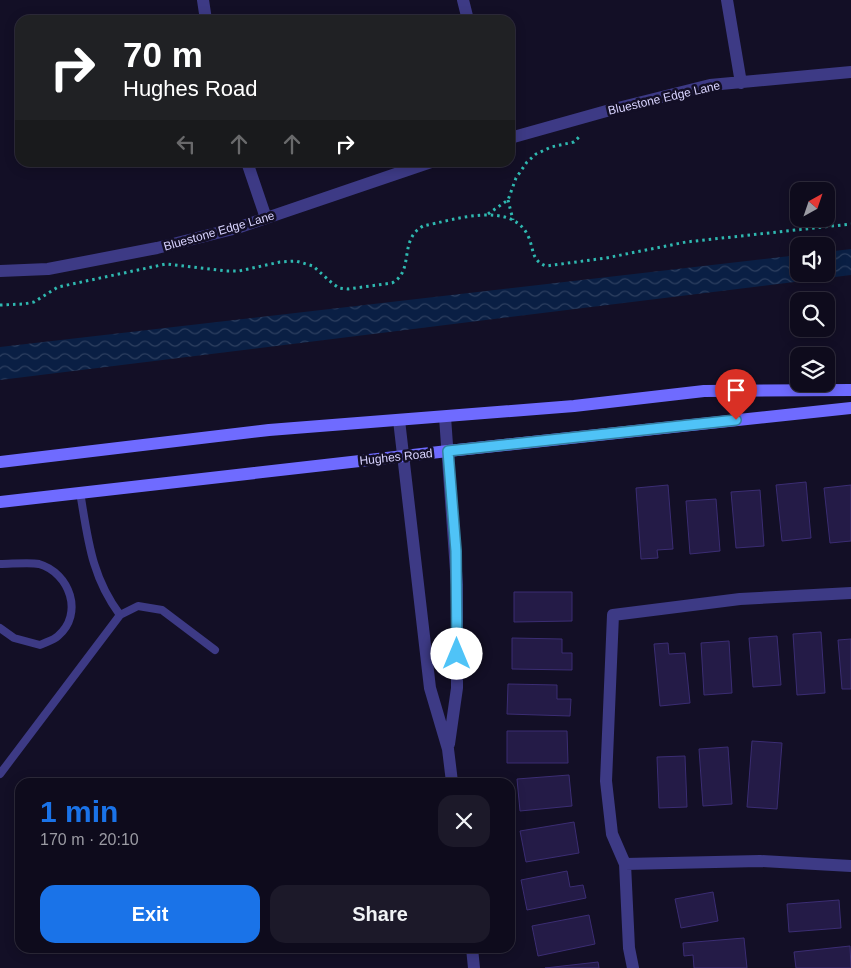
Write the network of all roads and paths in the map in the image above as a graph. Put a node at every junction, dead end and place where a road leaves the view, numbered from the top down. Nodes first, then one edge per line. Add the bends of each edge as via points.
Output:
1 (203, 0) edge
2 (463, 0) edge
3 (727, 0) edge
4 (205, 15) edge
5 (467, 15) edge
6 (851, 72) edge
7 (741, 82) junction
8 (588, 134) dead end
9 (515, 137) edge
10 (249, 167) edge
11 (416, 167) edge
12 (508, 200) junction
13 (487, 214) junction
14 (266, 218) junction
15 (513, 220) junction
16 (851, 224) edge
17 (0, 271) edge
18 (0, 305) edge
19 (851, 390) edge
20 (851, 408) edge
21 (445, 416) junction
22 (399, 420) junction
23 (448, 451) junction
24 (403, 456) junction
25 (0, 462) edge
26 (80, 492) junction
27 (0, 502) edge
28 (0, 564) edge
29 (851, 593) edge
30 (120, 615) junction
31 (0, 628) edge
32 (216, 650) dead end
33 (448, 748) junction
34 (0, 774) edge
35 (452, 778) edge
36 (625, 864) junction
37 (851, 866) edge
38 (472, 953) edge
39 (474, 968) edge
40 (633, 968) edge

1 - 4 street
2 - 5 street
3 - 7 street
6 - 7 street, Bluestone Edge Lane
7 - 9 street, Bluestone Edge Lane via 701,87
8 - 12 path via 536,154 516,178
10 - 14 street
11 - 14 street, Bluestone Edge Lane
12 - 13 path
12 - 15 path
13 - 15 path
13 - 18 path via 417,230 412,235 402,274 392,283 339,288 314,266 296,261 240,271 166,264 58,288 34,302
14 - 17 street, Bluestone Edge Lane via 158,248 48,269
15 - 16 path via 523,227 539,264 546,266 686,242
19 - 21 main road via 704,391
20 - 23 main road, Hughes Road
21 - 22 main road
21 - 23 street
22 - 24 street
22 - 25 main road via 269,430
23 - 24 main road, Hughes Road
23 - 33 street via 457,585 457,688
24 - 26 main road, Hughes Road
24 - 33 street via 430,688
26 - 27 main road, Hughes Road
26 - 30 lane via 91,557 108,599
28 - 31 lane via 39,564 62,577 73,602 69,620 58,636 40,645 14,638
29 - 36 street via 740,598 613,615 606,781 612,834
30 - 32 lane via 138,606 162,610
30 - 34 lane
33 - 35 street
36 - 37 street via 760,861
36 - 40 street
38 - 39 street

